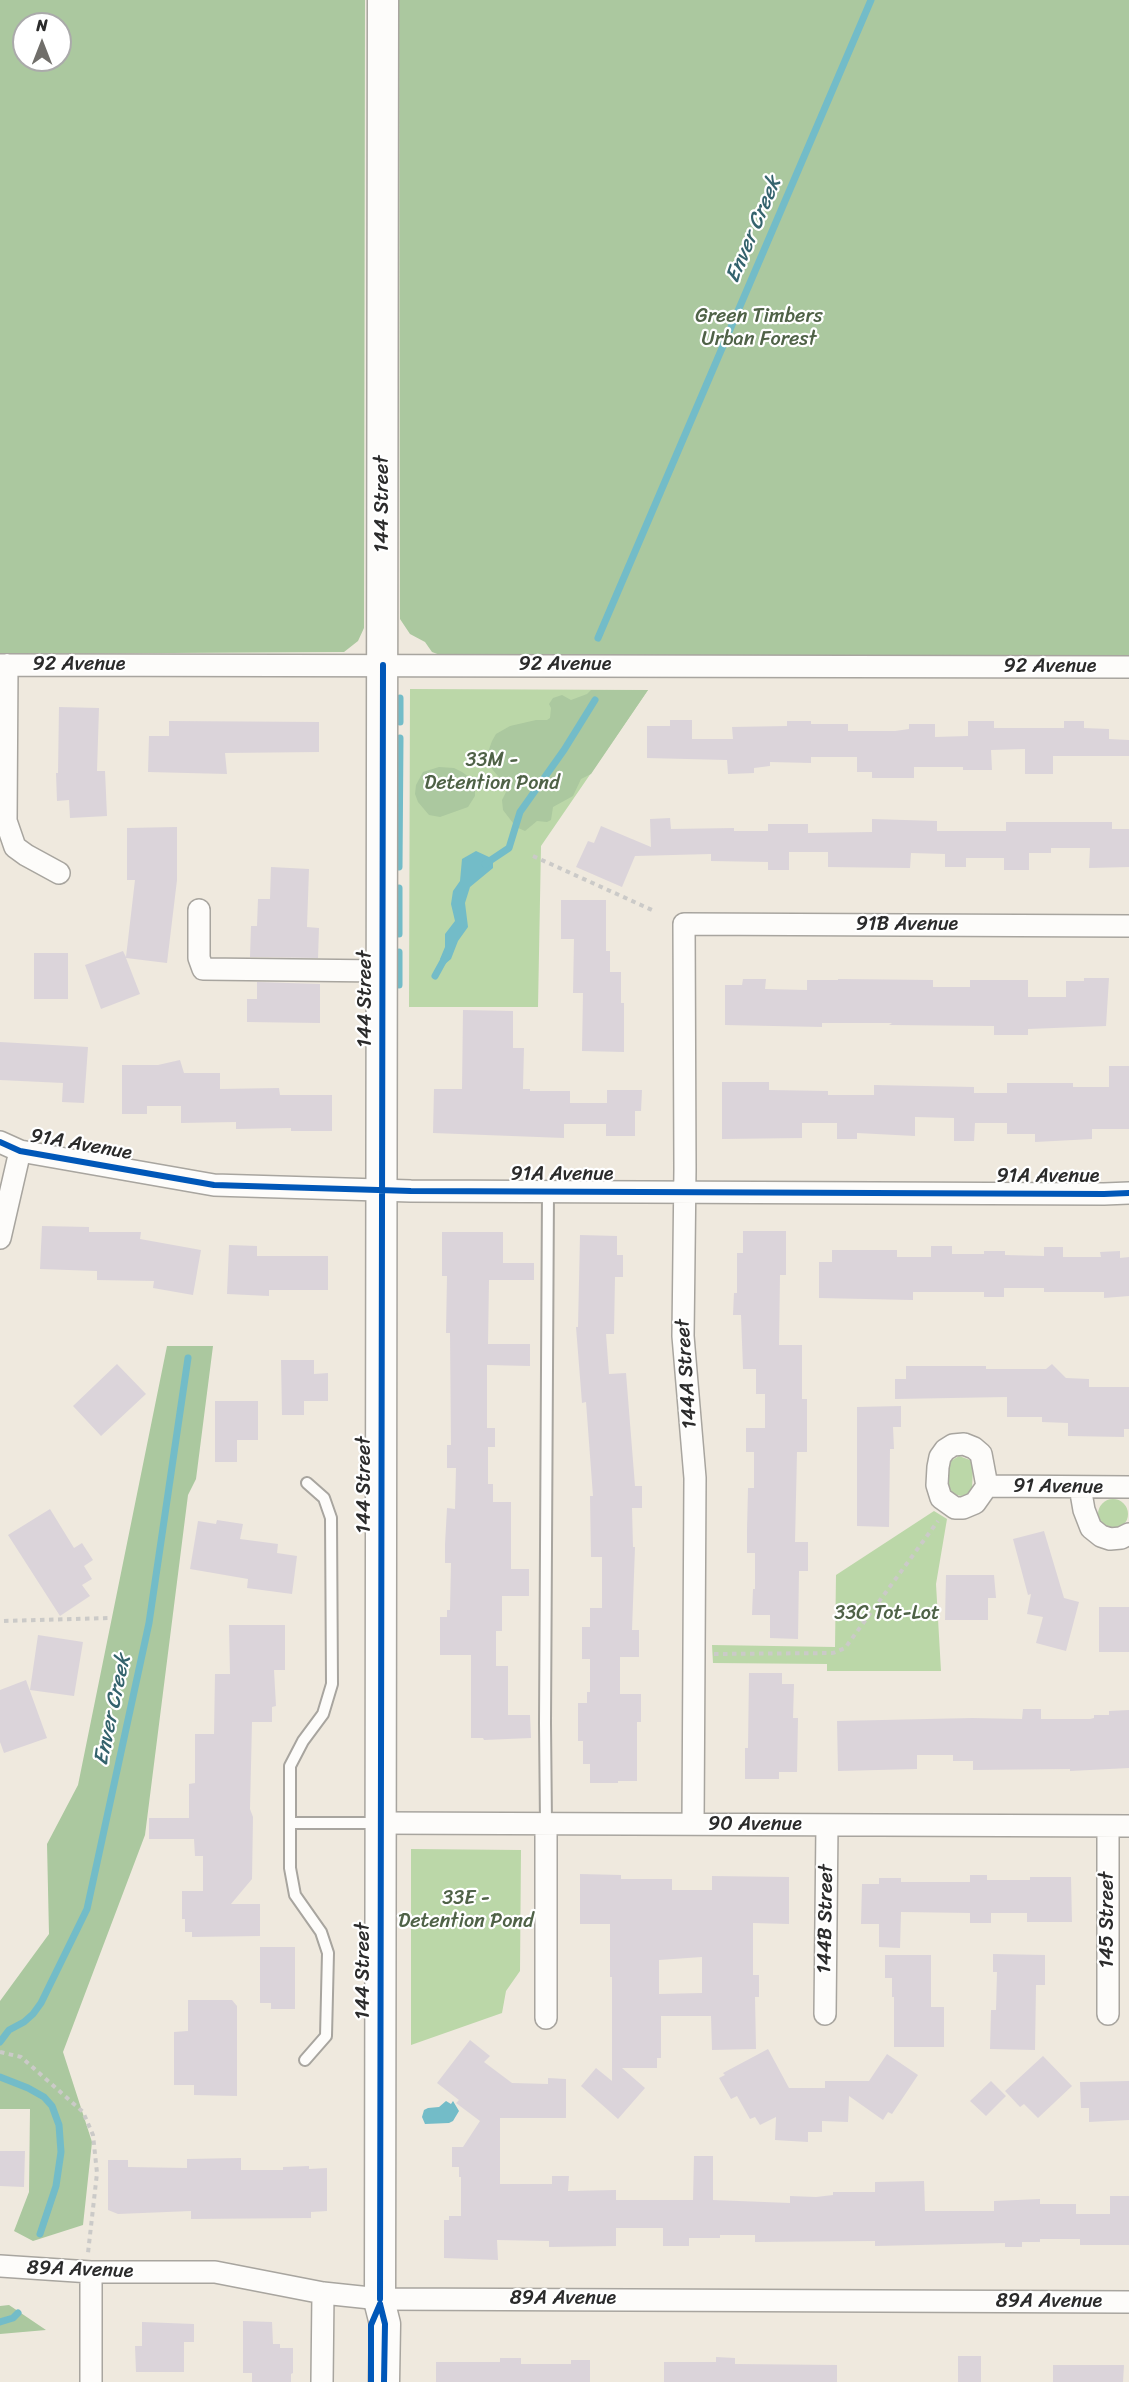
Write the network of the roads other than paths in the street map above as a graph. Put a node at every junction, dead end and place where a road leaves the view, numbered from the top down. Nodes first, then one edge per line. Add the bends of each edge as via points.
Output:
1 (383, 0) edge
2 (3, 665) edge
3 (383, 665) junction
4 (1129, 667) edge
5 (59, 873) dead end
6 (199, 910) dead end
7 (684, 924) joint
8 (1129, 926) edge
9 (383, 971) junction
10 (0, 1142) edge
11 (20, 1151) junction
12 (382, 1190) junction
13 (548, 1191) junction
14 (685, 1191) junction
15 (1129, 1193) edge
16 (0, 1238) edge
17 (307, 1483) dead end
18 (987, 1486) junction
19 (1080, 1487) junction
20 (1129, 1487) edge
21 (1129, 1534) edge
22 (290, 1823) junction
23 (381, 1823) junction
24 (546, 1824) junction
25 (693, 1824) junction
26 (827, 1825) junction
27 (1107, 1826) junction
28 (1129, 1826) edge
29 (825, 2014) dead end
30 (1107, 2014) dead end
31 (546, 2018) dead end
32 (305, 2060) dead end
33 (0, 2266) edge
34 (91, 2272) junction
35 (323, 2293) junction
36 (380, 2301) junction
37 (1129, 2302) edge
38 (91, 2382) edge
39 (322, 2382) edge
40 (371, 2382) edge
41 (384, 2382) edge

1 - 3 main road, 144 Street
2 - 3 street, 92 Avenue
2 - 5 street via 6,821 15,847
3 - 4 street, 92 Avenue
3 - 9 main road, 144 Street
6 - 9 street via 199,958 203,969
7 - 8 street, 91B Avenue
7 - 14 street, 144A Street
9 - 12 main road, 144 Street
10 - 11 street, 91A Avenue
11 - 12 street, 91A Avenue via 214,1185
11 - 16 street
12 - 13 street, 91A Avenue
12 - 23 main road, 144 Street
13 - 14 street, 91A Avenue
13 - 24 lane
14 - 15 street, 91A Avenue
14 - 25 street, 144A Street via 683,1336 695,1478
17 - 22 lane via 324,1498 331,1518 332,1684 323,1714 290,1766
18 - 18 street, 91 Avenue via 975,1503 963,1508 949,1506 937,1485 940,1457 945,1450 964,1444 974,1448 981,1454
18 - 19 street, 91 Avenue
19 - 20 street, 91 Avenue
19 - 21 street via 1091,1528 1110,1539
22 - 23 lane
22 - 32 lane via 290,1868 295,1895 321,1932 328,1953 326,2036
23 - 24 street, 90 Avenue
23 - 36 main road, 144 Street
24 - 25 street, 90 Avenue
24 - 31 street
25 - 26 street, 90 Avenue
26 - 27 street, 90 Avenue
26 - 29 street, 144B Street
27 - 28 street, 90 Avenue
27 - 30 street, 145 Street
33 - 34 street, 89A Avenue
34 - 35 street, 89A Avenue via 215,2272
34 - 38 street
35 - 36 street, 89A Avenue
35 - 39 street
36 - 37 street, 89A Avenue
36 - 40 main road, 144 Street via 371,2325
36 - 41 main road, 144 Street via 385,2324

